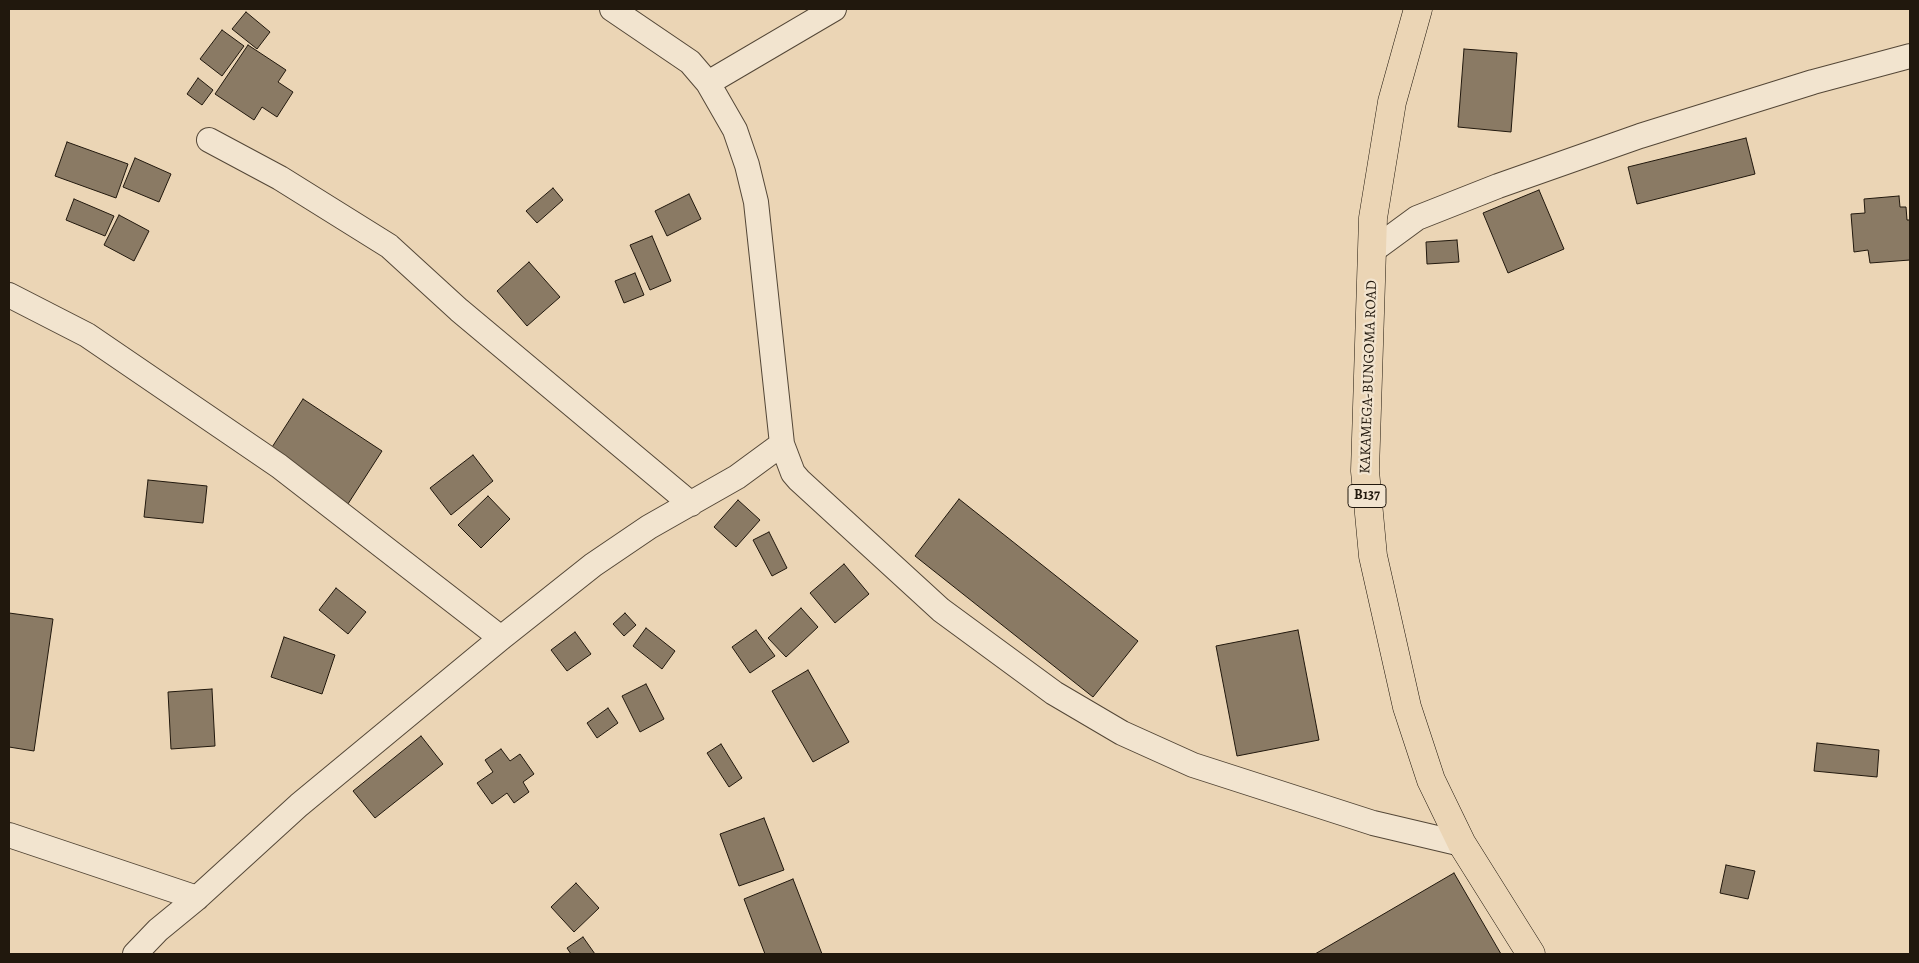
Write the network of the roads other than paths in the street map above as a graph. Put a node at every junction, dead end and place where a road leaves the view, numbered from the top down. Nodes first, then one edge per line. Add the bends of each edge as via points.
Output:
1 (612, 9) edge
2 (834, 9) edge
3 (1418, 9) edge
4 (1910, 56) edge
5 (708, 84) junction
6 (210, 140) dead end
7 (1372, 251) junction
8 (9, 294) edge
9 (782, 444) junction
10 (690, 504) junction
11 (501, 638) junction
12 (9, 835) edge
13 (1462, 844) junction
14 (197, 898) junction
15 (135, 954) edge
16 (1532, 954) edge

1 - 5 street via 690,62
2 - 5 street
3 - 7 main road, KAKAMEGA-BUNGOMA ROAD / B137 via 1392,102 1373,218
4 - 7 street via 1813,82 1640,136 1506,183 1417,218
5 - 9 street via 735,130 748,165 756,202
6 - 10 street via 280,178 389,246 459,310
7 - 13 main road, KAKAMEGA-BUNGOMA ROAD / B137 via 1365,470 1373,556 1407,707 1431,780
8 - 11 street via 87,335 279,466
9 - 10 street via 738,477
9 - 13 street via 793,473 941,610 1054,693 1122,733 1192,765 1373,823
10 - 11 street via 593,565
11 - 14 street via 299,805
12 - 14 street
13 - 16 main road, KAKAMEGA-BUNGOMA ROAD / B137
14 - 15 street

